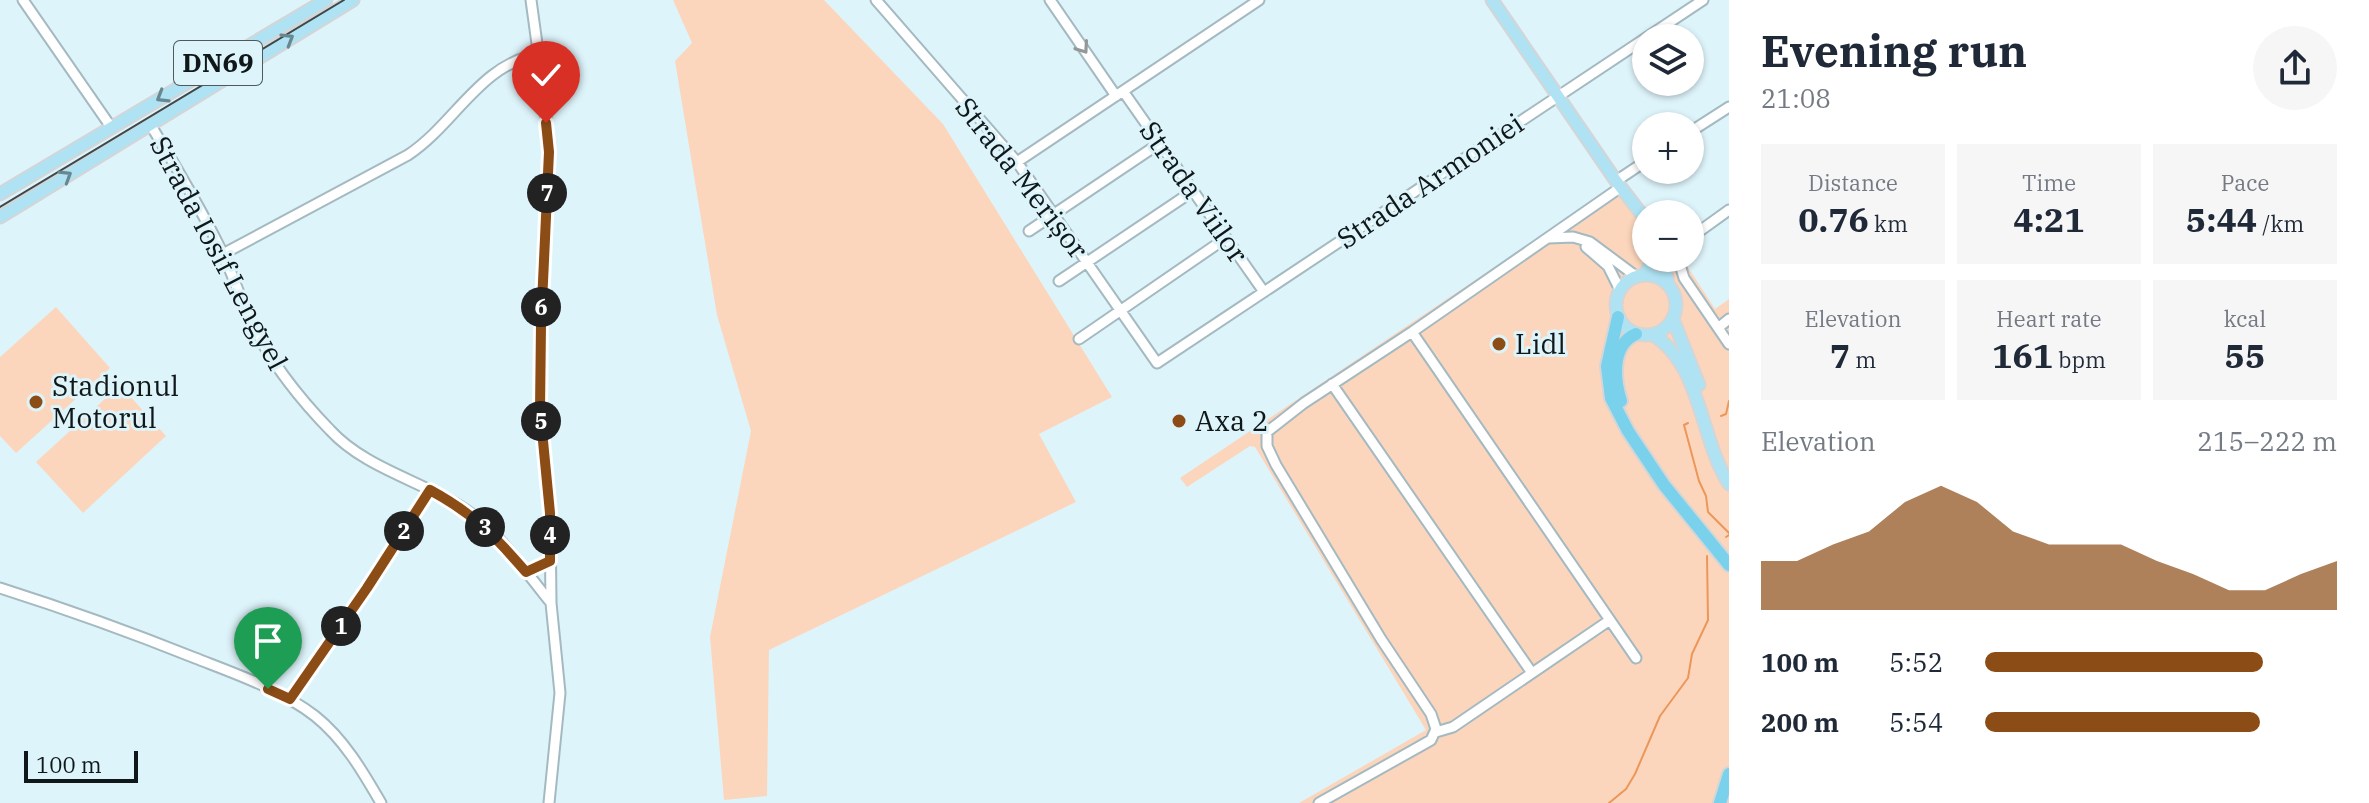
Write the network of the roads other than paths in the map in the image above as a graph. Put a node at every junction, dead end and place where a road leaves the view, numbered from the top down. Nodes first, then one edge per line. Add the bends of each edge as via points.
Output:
1 (23, 0) edge
2 (326, 0) edge
3 (353, 0) edge
4 (531, 0) edge
5 (876, 0) edge
6 (1050, 0) edge
7 (1259, 0) edge
8 (1492, 0) edge
9 (1703, 0) edge
10 (539, 54) junction
11 (1120, 93) junction
12 (1557, 95) junction
13 (1729, 107) edge
14 (1704, 123) edge
15 (150, 124) junction
16 (111, 127) junction
17 (1160, 143) junction
18 (1017, 162) junction
19 (1632, 172) edge
20 (1620, 181) junction
21 (1193, 191) junction
22 (0, 194) edge
23 (1628, 198) junction
24 (1632, 203) edge
25 (1632, 205) edge
26 (1729, 210) edge
27 (1053, 215) junction
28 (0, 217) edge
29 (1704, 228) edge
30 (1029, 231) dead end
31 (1226, 238) junction
32 (1547, 238) junction
33 (1563, 239) junction
34 (223, 254) junction
35 (1087, 262) junction
36 (1644, 272) edge
37 (1666, 272) edge
38 (1682, 272) edge
39 (1641, 276) junction
40 (1059, 281) dead end
41 (1668, 285) junction
42 (1620, 290) junction
43 (1264, 292) junction
44 (1121, 310) junction
45 (1618, 317) junction
46 (1673, 319) junction
47 (1729, 319) edge
48 (1718, 328) junction
49 (1412, 332) junction
50 (1636, 334) junction
51 (1653, 335) junction
52 (1079, 339) dead end
53 (1729, 344) edge
54 (1157, 363) joint
55 (1332, 384) junction
56 (1710, 440) junction
57 (1649, 462) junction
58 (1729, 484) edge
59 (430, 490) junction
60 (1695, 524) junction
61 (1729, 552) edge
62 (550, 561) junction
63 (1729, 565) edge
64 (526, 572) junction
65 (0, 588) edge
66 (551, 603) junction
67 (1610, 620) junction
68 (1636, 658) dead end
69 (1532, 673) junction
70 (290, 699) junction
71 (1436, 732) junction
72 (1729, 774) edge
73 (1336, 799) edge
74 (381, 803) edge
75 (549, 803) edge
76 (1319, 803) edge
77 (1720, 803) edge

1 - 16 street
2 -> 16 main road, DN69
15 -> 3 main road, DN69
4 - 10 street
5 - 18 street, Strada Merișor
6 -> 11 street, Strada Viilor
7 - 11 street
8 - 12 main road
9 - 12 street, Strada Armoniei
10 - 34 street via 508,64 408,155
10 - 62 street via 549,152 540,410
11 - 17 street, Strada Viilor
11 - 18 street
12 - 20 main road
12 - 43 street, Strada Armoniei
13 - 14 street
28 -> 15 main road, DN69
15 - 34 street, Strada Iosif Lengyel
16 - 22 main road, DN69
17 - 21 street, Strada Viilor
17 - 27 street
18 - 27 street, Strada Merișor
19 - 20 street
20 - 23 main road
20 - 32 street
21 - 31 street, Strada Viilor
21 - 35 street
23 - 24 main road
23 - 25 main road
26 - 29 street
27 - 30 street
27 - 35 street, Strada Merișor
31 - 43 street, Strada Viilor
31 - 44 street
32 - 33 street
32 - 49 street
33 - 39 street via 1590,242
33 - 42 street via 1597,255
34 - 59 street, Strada Iosif Lengyel via 261,341 314,413 354,451
35 - 40 street
35 - 44 street, Strada Merișor
36 - 39 main road
37 - 41 main road
38 - 48 street
39 - 41 main road
39 - 42 main road
41 - 46 main road via 1676,305
42 - 45 main road
43 - 54 street, Strada Armoniei
44 - 52 street
44 - 54 street, Strada Merișor
45 - 50 main road
45 - 57 highway via 1607,366 1609,390
46 - 51 main road
46 - 56 main road via 1699,385
47 - 48 street
48 - 53 street
49 - 55 street
49 - 67 street
50 - 51 main road
50 - 57 highway via 1621,348 1617,388
51 - 56 main road via 1682,364
55 - 69 street
55 - 71 street via 1270,428 1267,446 1431,714
56 - 58 main road
57 - 60 highway
59 - 64 street, Strada Iosif Lengyel via 479,521
59 - 70 street
60 - 61 highway
60 - 63 highway
62 - 64 street
62 - 66 street
64 - 66 street, Strada Iosif Lengyel
65 - 70 street via 100,620
66 - 75 street via 560,693
67 - 68 street
67 - 69 street
69 - 71 street via 1453,727
70 - 74 street via 335,735
71 - 73 street
72 - 77 highway
73 - 76 street

